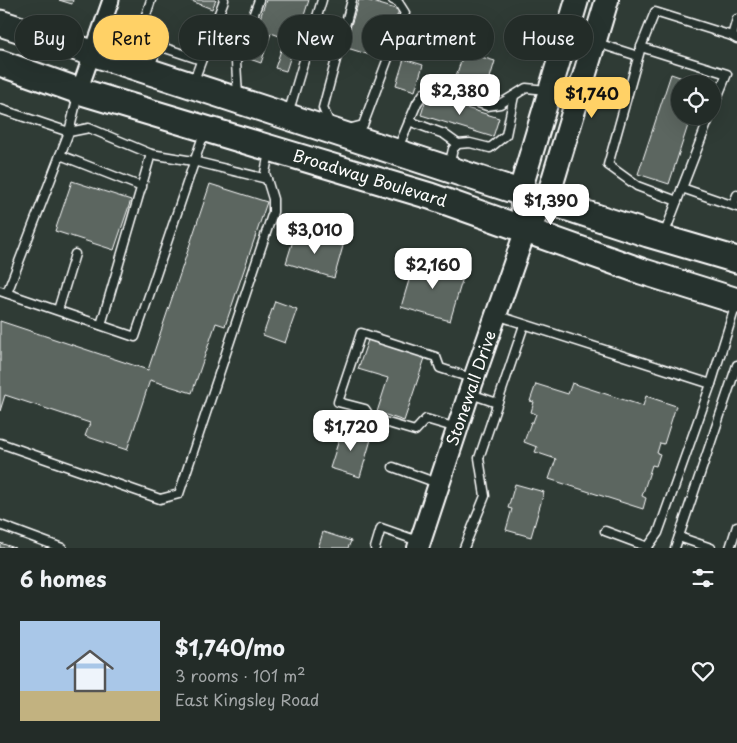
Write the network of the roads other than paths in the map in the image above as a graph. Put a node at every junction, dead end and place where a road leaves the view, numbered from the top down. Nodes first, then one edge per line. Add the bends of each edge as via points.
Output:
1 (111, 0) edge
2 (151, 0) edge
3 (224, 0) edge
4 (259, 0) edge
5 (322, 0) edge
6 (352, 0) edge
7 (393, 0) edge
8 (578, 0) edge
9 (608, 0) edge
10 (146, 15) edge
11 (218, 15) edge
12 (737, 19) edge
13 (0, 23) edge
14 (734, 38) edge
15 (595, 42) junction
16 (641, 47) junction
17 (92, 53) junction
18 (638, 56) junction
19 (152, 60) edge
20 (201, 60) edge
21 (0, 63) edge
22 (148, 71) junction
23 (192, 85) junction
24 (721, 88) edge
25 (549, 90) junction
26 (79, 91) junction
27 (514, 96) junction
28 (238, 100) junction
29 (0, 108) edge
30 (287, 116) junction
31 (409, 121) junction
32 (706, 125) edge
33 (206, 128) junction
34 (69, 132) junction
35 (334, 132) junction
36 (458, 144) junction
37 (270, 148) junction
38 (397, 151) junction
39 (151, 154) junction
40 (60, 155) junction
41 (193, 161) junction
42 (322, 164) junction
43 (449, 168) junction
44 (267, 179) junction
45 (142, 187) junction
46 (682, 188) junction
47 (520, 191) junction
48 (737, 195) edge
49 (547, 200) junction
50 (677, 201) junction
51 (735, 206) edge
52 (526, 229) junction
53 (663, 239) junction
54 (75, 254) dead end
55 (737, 260) edge
56 (3, 292) edge
57 (737, 302) edge
58 (58, 310) junction
59 (496, 315) junction
60 (101, 325) junction
61 (524, 325) junction
62 (737, 365) edge
63 (711, 384) junction
64 (471, 386) junction
65 (728, 391) junction
66 (737, 394) edge
67 (497, 404) junction
68 (457, 428) junction
69 (0, 443) edge
70 (393, 467) dead end
71 (439, 484) junction
72 (0, 525) edge
73 (737, 526) edge
74 (605, 531) dead end
75 (679, 537) junction
76 (419, 545) edge
77 (62, 548) edge
78 (375, 548) edge
79 (464, 548) edge
80 (648, 548) edge
81 (676, 548) edge
82 (711, 548) edge
83 (730, 548) edge

1 - 17 street
2 - 10 lane
3 - 11 lane
4 - 28 lane via 236,62
5 - 30 lane
6 - 35 lane via 322,108
7 - 35 lane via 405,13 363,125
8 - 25 main road
9 - 15 main road
12 - 14 lane
13 - 17 main road, Broadway Boulevard
14 - 16 lane via 655,12
15 - 18 lane
15 - 49 main road
16 - 18 lane
16 - 24 lane via 727,74
17 - 22 main road, Broadway Boulevard
17 - 26 street
18 - 50 lane via 608,165 637,186
19 - 22 lane
20 - 23 lane
21 - 26 main road, Broadway Boulevard
22 - 23 main road, Broadway Boulevard
23 - 28 main road, Broadway Boulevard
25 - 27 lane via 526,88
25 - 47 main road
26 - 33 main road, Broadway Boulevard
26 - 34 lane
27 - 31 lane via 488,106 434,89 424,93
27 - 36 lane via 506,135 495,145 490,148
28 - 30 main road, Broadway Boulevard
29 - 34 lane
30 - 35 main road, Broadway Boulevard
31 - 36 lane via 444,134
31 - 38 lane
32 - 46 lane
33 - 37 main road, Broadway Boulevard
33 - 41 lane
34 - 39 lane via 89,128
34 - 40 lane
35 - 38 main road, Broadway Boulevard
35 - 42 main road
36 - 43 lane via 453,149
37 - 42 main road, Broadway Boulevard
37 - 44 lane via 265,173
38 - 43 main road, Broadway Boulevard
39 - 41 lane
39 - 45 lane
40 - 45 lane
40 - 56 lane
41 - 44 lane
41 - 60 lane via 134,337
42 - 52 main road, Broadway Boulevard
43 - 47 main road, Broadway Boulevard
44 - 69 lane via 273,212 179,494 160,499
45 - 60 lane
46 - 50 lane
46 - 51 lane
47 - 49 main road, Broadway Boulevard
47 - 52 main road
48 - 51 lane
49 - 52 main road
49 - 53 main road, Broadway Boulevard
50 - 53 lane
52 - 57 main road, Broadway Boulevard
52 - 59 street, Stonewall Drive
53 - 55 main road, Broadway Boulevard
54 - 58 lane
56 - 58 lane
57 - 63 lane
58 - 60 lane
59 - 61 lane
59 - 64 street, Stonewall Drive
61 - 63 lane
61 - 67 lane
62 - 65 lane
63 - 80 lane via 658,533
64 - 67 lane
64 - 68 street, Stonewall Drive
64 - 68 lane via 440,368 436,357 361,334 338,402 365,409 371,418 415,431 426,419
65 - 66 lane
65 - 75 lane
67 - 79 lane via 479,458 485,496
68 - 71 street, Stonewall Drive
70 - 71 lane
71 - 76 street, Stonewall Drive
72 - 77 lane
73 - 83 lane
74 - 80 lane
75 - 81 lane
75 - 82 lane
76 - 78 lane via 381,528

